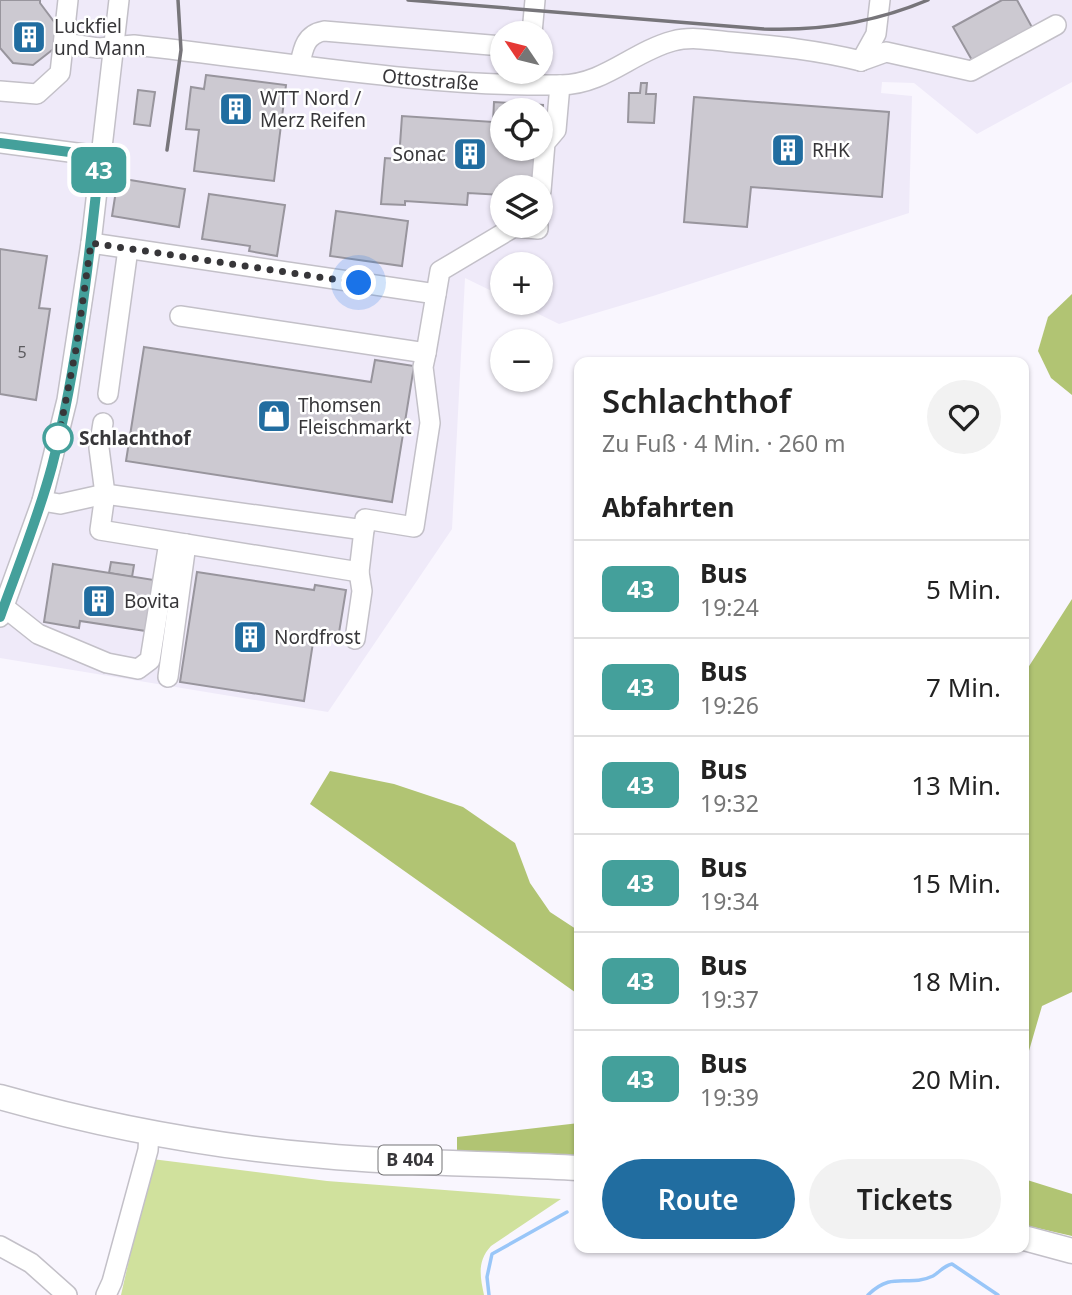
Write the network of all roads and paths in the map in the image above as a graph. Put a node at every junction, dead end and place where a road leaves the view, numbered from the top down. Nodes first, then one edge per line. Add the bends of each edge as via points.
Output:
1 (68, 0) edge
2 (118, 0) edge
3 (535, 0) edge
4 (880, 0) edge
5 (533, 21) edge
6 (1056, 24) dead end
7 (64, 43) junction
8 (115, 45) junction
9 (490, 45) edge
10 (861, 61) junction
11 (300, 64) junction
12 (490, 77) edge
13 (553, 83) edge
14 (560, 85) junction
15 (0, 91) edge
16 (0, 146) edge
17 (100, 156) junction
18 (542, 175) edge
19 (494, 238) edge
20 (91, 243) junction
21 (128, 249) junction
22 (436, 294) junction
23 (180, 316) dead end
24 (426, 353) junction
25 (108, 394) dead end
26 (103, 423) dead end
27 (105, 494) junction
28 (42, 501) junction
29 (364, 530) junction
30 (178, 543) junction
31 (359, 572) junction
32 (2, 612) edge
33 (355, 639) dead end
34 (168, 677) dead end
35 (0, 1097) edge
36 (149, 1133) junction
37 (574, 1168) edge
38 (1029, 1239) edge
39 (0, 1246) edge
40 (1072, 1251) edge
41 (67, 1295) edge
42 (106, 1295) edge

1 - 7 street
2 - 8 street
3 - 5 street
4 - 10 street via 876,34
6 - 10 street via 971,71 886,52
7 - 8 street, Ottostraße via 98,48
7 - 15 street via 60,73 37,94
8 - 11 street, Ottostraße
8 - 17 street
9 - 11 street via 324,31 307,41
10 - 14 street, Ottostraße via 815,50 686,39 649,50 596,79
11 - 12 street, Ottostraße via 385,74
13 - 14 street, Ottostraße
14 - 18 street via 556,130 545,143
16 - 17 street
17 - 20 street
19 - 22 street via 440,271
20 - 21 street
20 - 28 street via 67,400
21 - 22 street
21 - 25 street
22 - 24 street
23 - 24 street
24 - 29 street via 423,367 430,423 414,527 365,519
26 - 27 street via 99,448
27 - 28 street via 60,504
27 - 29 street
27 - 30 street via 100,530
28 - 32 street
29 - 31 street
30 - 31 street
30 - 32 street via 150,660 138,669 107,663 38,634
30 - 34 street
31 - 33 street via 362,591
35 - 36 main road, B 404
36 - 37 main road, B 404 via 326,1157
36 - 42 street
38 - 40 main road
39 - 41 street via 31,1263

